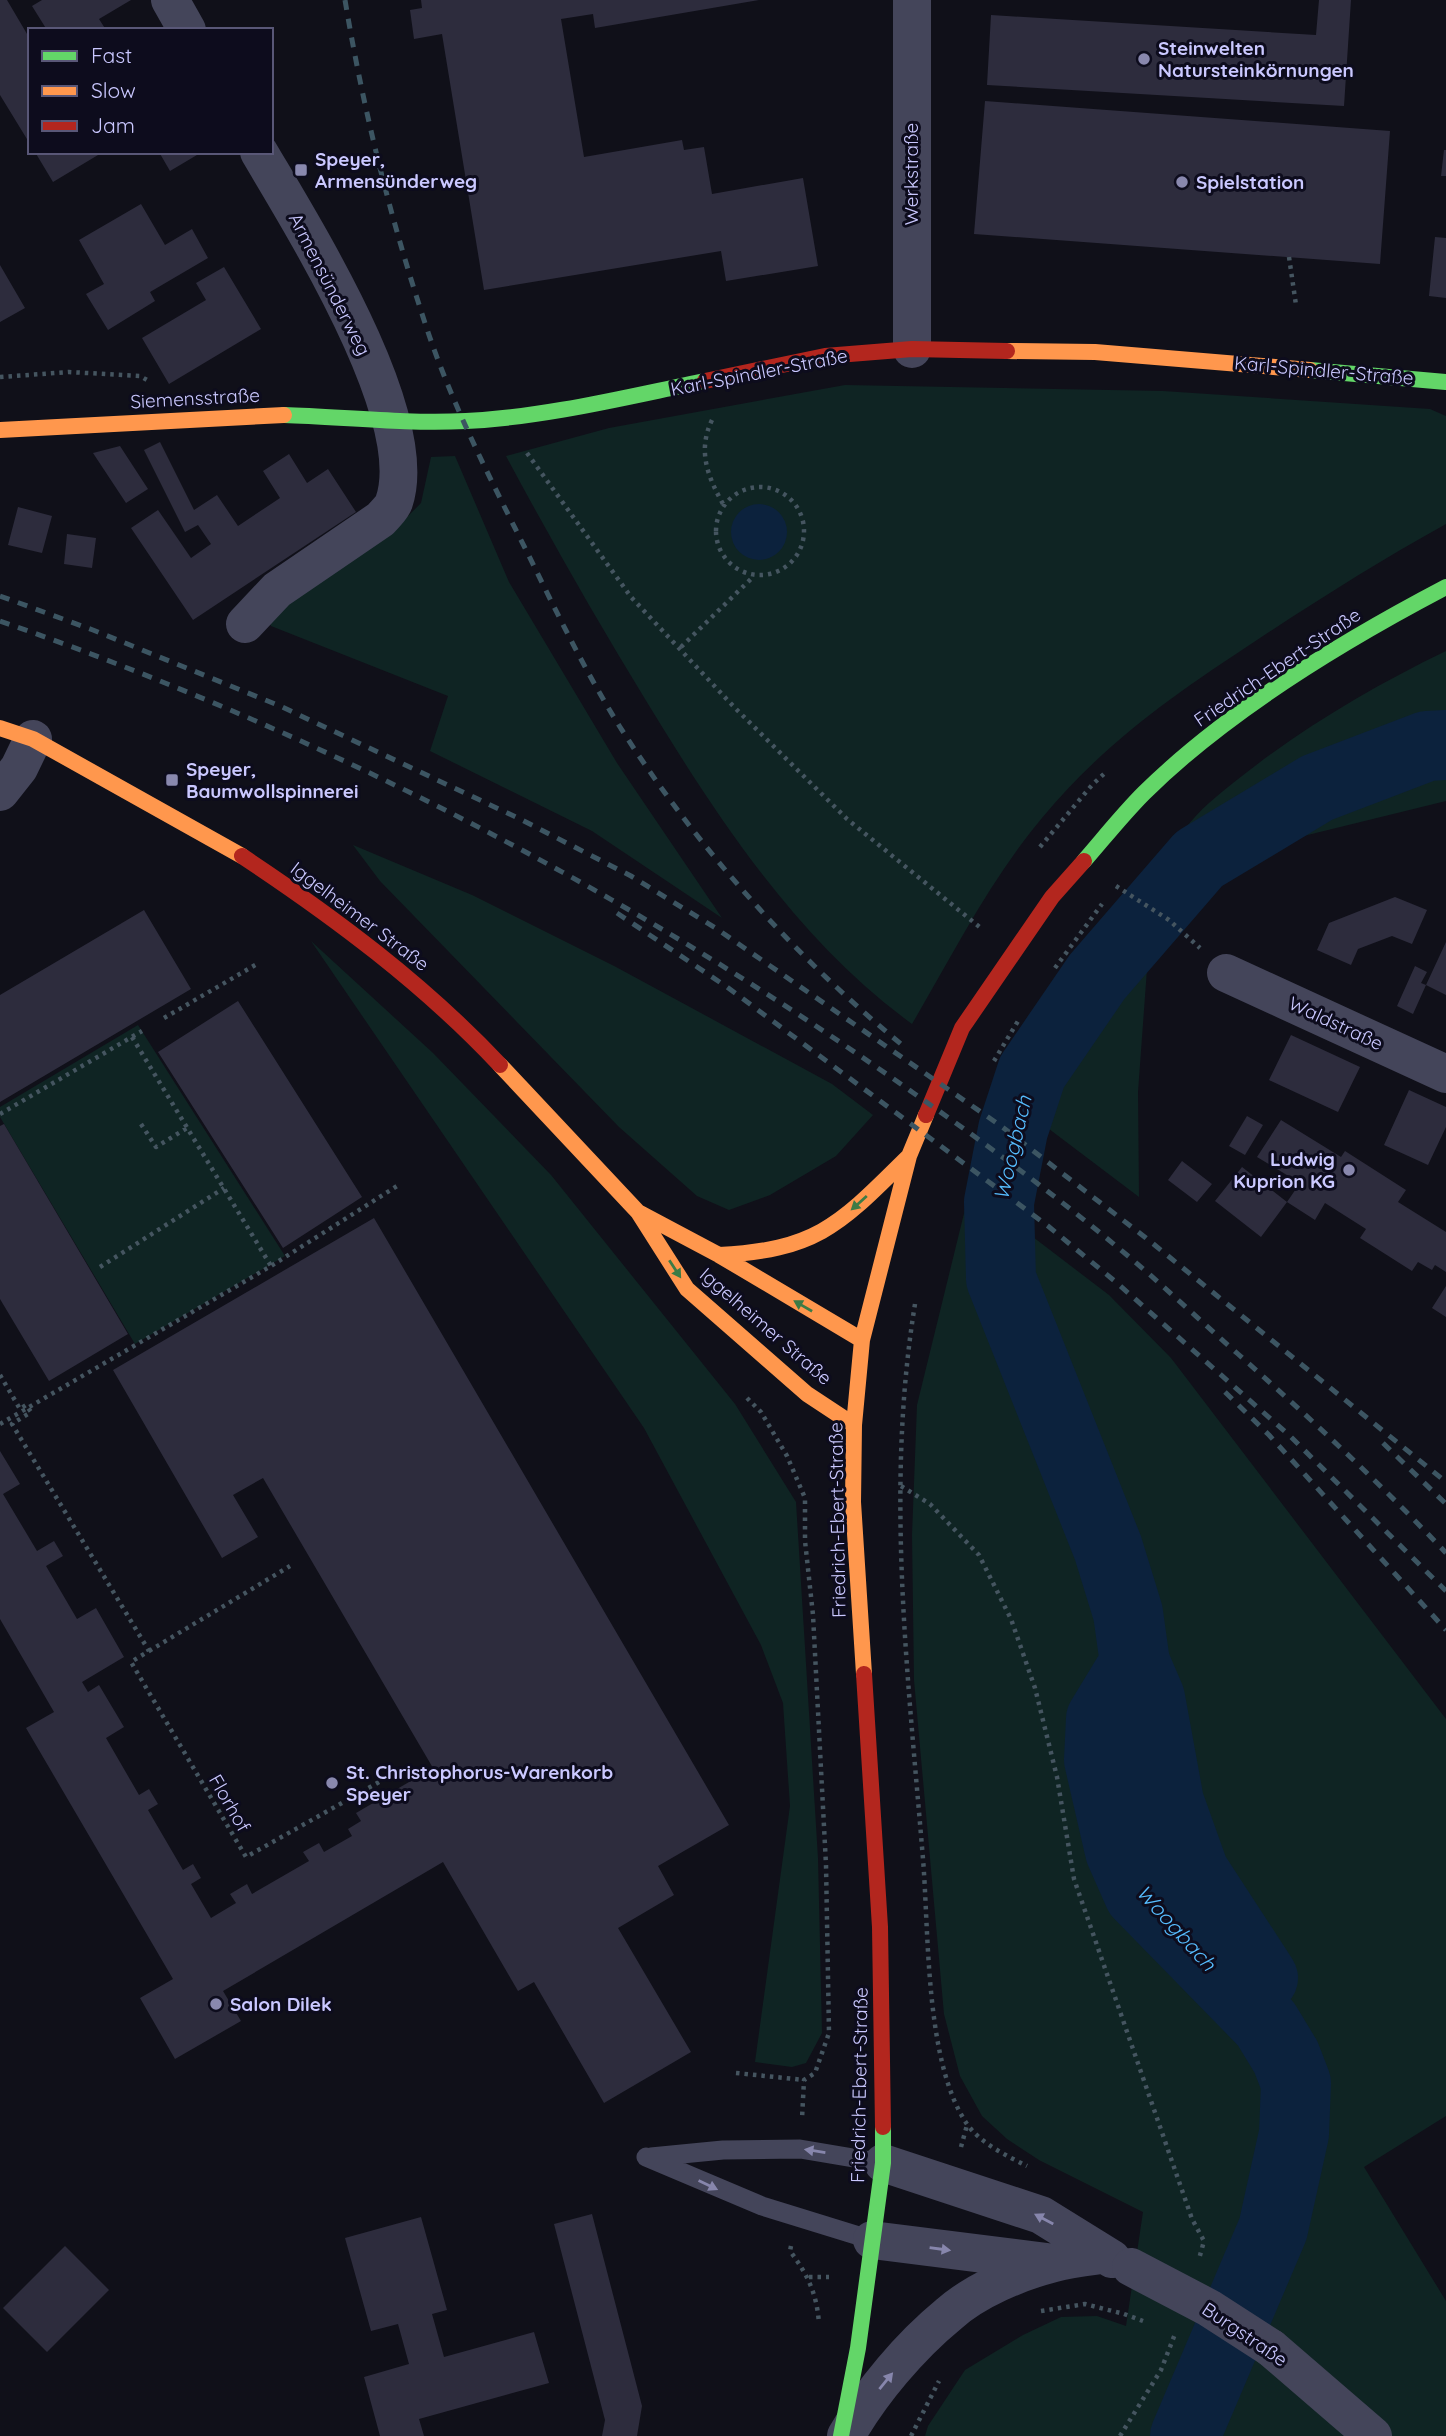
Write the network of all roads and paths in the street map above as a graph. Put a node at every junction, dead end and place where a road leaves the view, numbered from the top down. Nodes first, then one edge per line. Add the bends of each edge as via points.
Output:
1 (170, 0) edge
2 (912, 0) edge
3 (186, 28) edge
4 (260, 154) edge
5 (1289, 257) dead end
6 (1296, 305) dead end
7 (912, 349) junction
8 (733, 374) junction
9 (1446, 382) edge
10 (502, 418) junction
11 (393, 421) junction
12 (0, 430) edge
13 (723, 504) junction
14 (754, 576) junction
15 (1446, 587) edge
16 (245, 624) dead end
17 (681, 648) junction
18 (16, 734) edge
19 (1113, 767) dead end
20 (0, 792) edge
21 (1036, 852) dead end
22 (1123, 877) dead end
23 (1116, 886) junction
24 (990, 918) dead end
25 (1169, 920) dead end
26 (982, 929) junction
27 (976, 940) dead end
28 (257, 964) dead end
29 (1226, 973) dead end
30 (1050, 975) dead end
31 (164, 1018) dead end
32 (1020, 1019) dead end
33 (142, 1031) dead end
34 (132, 1037) junction
35 (987, 1072) dead end
36 (1446, 1074) edge
37 (0, 1114) edge
38 (141, 1125) dead end
39 (187, 1128) junction
40 (909, 1156) junction
41 (397, 1186) dead end
42 (224, 1188) junction
43 (638, 1212) junction
44 (719, 1255) junction
45 (271, 1266) junction
46 (100, 1267) dead end
47 (916, 1298) dead end
48 (862, 1340) junction
49 (0, 1376) edge
50 (746, 1396) dead end
51 (27, 1407) junction
52 (0, 1424) edge
53 (854, 1425) junction
54 (900, 1486) junction
55 (290, 1566) dead end
56 (149, 1651) junction
57 (404, 1769) dead end
58 (736, 2073) dead end
59 (804, 2080) junction
60 (967, 2124) dead end
61 (800, 2149) junction
62 (883, 2163) junction
63 (793, 2216) junction
64 (872, 2240) junction
65 (1116, 2261) junction
66 (1055, 2263) junction
67 (1197, 2265) dead end
68 (1031, 2314) dead end
69 (1124, 2314) dead end
70 (1178, 2325) dead end
71 (820, 2331) dead end
72 (946, 2373) dead end
73 (843, 2436) edge
74 (911, 2436) edge
75 (1121, 2436) edge
76 (1373, 2436) edge

1 - 3 street
2 - 7 street, Werkstraße
4 - 11 street, Armensünderweg via 352,321
5 - 6 path
7 - 8 main road, Karl-Spindler-Straße via 825,356
7 - 9 main road, Karl-Spindler-Straße via 1095,352
8 - 10 main road, Karl-Spindler-Straße via 574,408
8 - 13 path via 705,434 706,473
10 - 11 main road, Karl-Spindler-Straße
10 - 17 path via 631,597
11 - 12 main road, Siemensstraße via 284,415
11 - 16 street via 397,482 393,504 363,534 277,590
13 - 14 path via 714,525 716,545 731,566
13 - 14 path via 745,488 765,486 788,495 799,508 805,529 802,548 779,572
14 - 17 path
15 - 40 main road, Friedrich-Ebert-Straße via 1380,622 1223,725 1144,793 1052,897 962,1028
17 - 26 path via 734,708 847,819
18 - 20 street via 19,768
18 - 43 main road, Iggelheimer Straße via 224,844 386,960 458,1020
19 - 21 path via 1091,785
22 - 23 path
23 - 25 path
23 - 30 path
24 - 26 path
26 - 27 path
28 - 31 path
29 - 36 street, Waldstraße
32 - 35 path
33 - 34 path
34 - 37 path
34 - 39 path
38 - 39 path via 156,1147
39 - 42 path
40 -> 44 main road via 856,1207 812,1239 773,1251
40 - 48 main road, Friedrich-Ebert-Straße
41 - 45 path
42 - 45 path
42 - 46 path
43 - 44 main road, Iggelheimer Straße
43 -> 53 main road, Iggelheimer Straße via 687,1289 807,1394
48 -> 44 main road, Iggelheimer Straße
45 - 51 path
47 - 54 path via 904,1385
48 - 53 main road, Friedrich-Ebert-Straße
49 - 51 path via 20,1409
50 - 59 path via 774,1434 805,1498 826,1865 830,2033 816,2073
51 - 52 path
51 - 56 path via 31,1412 12,1424
53 - 62 main road, Friedrich-Ebert-Straße via 857,1570 880,1927
54 - 60 path via 908,1680 933,2018 948,2080
54 - 67 path via 930,1504 979,1555 1011,1619 1057,1777 1073,1879 1192,2219 1204,2241
55 - 56 path
56 - 57 path, Florhof via 131,1662 246,1857
58 - 59 path
59 - 61 path
62 -> 61 lane
61 -> 63 lane via 646,2157 718,2190
62 - 64 main road, Friedrich-Ebert-Straße
65 -> 62 street, Burgstraße via 1041,2215
63 - 64 lane
63 - 71 path via 790,2251 809,2277 818,2301
64 -> 66 street
64 - 73 main road, Friedrich-Ebert-Straße
65 - 66 street
65 - 76 street, Burgstraße, bridge via 1209,2308 1271,2348
73 -> 66 street via 900,2364 949,2313 1008,2280
68 - 69 path via 1085,2304
70 - 75 path via 1161,2370
72 - 74 path

